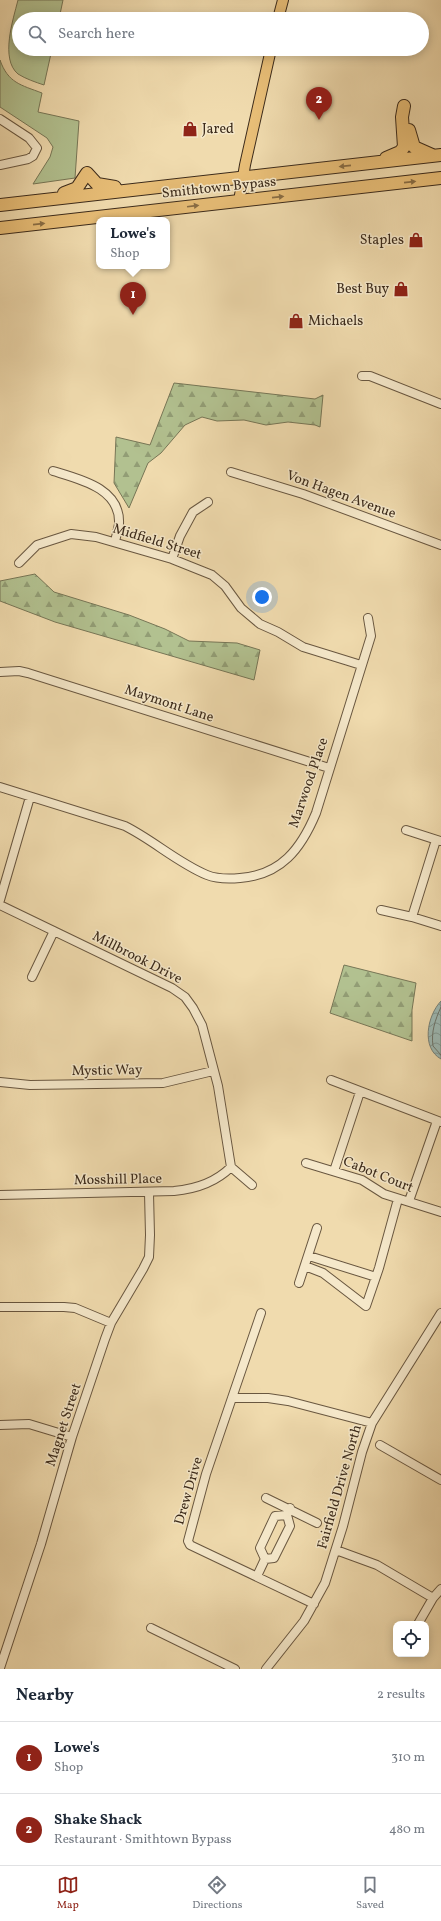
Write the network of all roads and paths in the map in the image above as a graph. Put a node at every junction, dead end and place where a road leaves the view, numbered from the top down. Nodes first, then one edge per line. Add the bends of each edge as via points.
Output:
1 (283, 0) edge
2 (280, 12) edge
3 (269, 56) edge
4 (0, 119) edge
5 (438, 156) edge
6 (376, 162) junction
7 (0, 164) edge
8 (242, 178) junction
9 (441, 178) edge
10 (138, 189) junction
11 (39, 200) junction
12 (239, 201) junction
13 (0, 205) edge
14 (96, 217) edge
15 (97, 217) edge
16 (0, 228) edge
17 (362, 376) dead end
18 (441, 404) edge
19 (53, 471) dead end
20 (231, 472) dead end
21 (208, 502) dead end
22 (115, 542) junction
23 (441, 545) edge
24 (172, 559) junction
25 (20, 563) dead end
26 (368, 618) dead end
27 (361, 665) junction
28 (0, 672) edge
29 (329, 768) junction
30 (0, 787) edge
31 (30, 796) junction
32 (406, 830) dead end
33 (439, 840) edge
34 (0, 900) edge
35 (0, 905) edge
36 (381, 910) dead end
37 (412, 917) junction
38 (441, 926) edge
39 (54, 931) junction
40 (32, 977) dead end
41 (213, 1071) junction
42 (331, 1080) dead end
43 (0, 1082) edge
44 (360, 1092) junction
45 (439, 1121) edge
46 (306, 1163) dead end
47 (231, 1167) junction
48 (334, 1171) junction
49 (252, 1185) dead end
50 (149, 1193) junction
51 (0, 1194) edge
52 (398, 1198) junction
53 (409, 1201) junction
54 (441, 1212) edge
55 (317, 1228) dead end
56 (309, 1256) junction
57 (305, 1266) junction
58 (376, 1277) junction
59 (299, 1283) dead end
60 (0, 1307) edge
61 (260, 1313) dead end
62 (440, 1315) edge
63 (110, 1323) junction
64 (232, 1398) junction
65 (372, 1422) junction
66 (0, 1425) edge
67 (72, 1437) junction
68 (380, 1445) dead end
69 (441, 1480) edge
70 (266, 1498) dead end
71 (288, 1512) junction
72 (318, 1523) dead end
73 (336, 1550) junction
74 (265, 1559) junction
75 (257, 1576) junction
76 (441, 1589) edge
77 (433, 1598) junction
78 (314, 1604) junction
79 (420, 1621) edge
80 (151, 1628) dead end
81 (0, 1668) edge
82 (235, 1669) edge
83 (266, 1669) edge

1 - 2 main road
3 - 8 main road
4 - 7 street via 29,138 36,148 33,156 28,159
5 - 6 highway, Smithtown Bypass
5 - 6 highway via 414,147 404,106 403,149
6 -> 8 highway, Smithtown Bypass
8 - 10 highway, Smithtown Bypass
8 - 12 main road
12 -> 9 highway, Smithtown Bypass
10 - 11 highway, Smithtown Bypass
10 - 11 highway via 102,186 87,173 77,188
11 - 13 highway, Smithtown Bypass
15 -> 12 highway, Smithtown Bypass
16 -> 14 highway, Smithtown Bypass
17 - 18 street via 370,376
19 - 22 street via 92,483 104,491 117,512 119,523
20 - 23 street, Von Hagen Avenue via 303,494
21 - 24 street via 193,512 180,536
22 - 24 street, Midfield Street
22 - 25 street, Midfield Street via 88,535 62,536 37,545
24 - 27 street, Midfield Street via 212,575 241,608 260,624 303,647
26 - 27 street, Marwood Place via 371,636
27 - 29 street, Marwood Place
28 - 29 street, Maymont Lane via 28,673
29 - 31 street, Marwood Place via 308,834 296,851 275,868 243,878 210,876 125,826
30 - 31 street, Marwood Place
31 - 34 street
32 - 33 street
33 - 37 street
35 - 39 street, Millbrook Drive
36 - 37 street
37 - 38 street
39 - 40 street
39 - 41 street, Millbrook Drive via 172,988 185,997 202,1025
41 - 43 street, Mystic Way via 163,1082 30,1085
41 - 47 street, Millbrook Drive via 218,1086
42 - 44 street
44 - 45 street
44 - 48 street
45 - 53 street
46 - 48 street, Cabot Court
47 - 49 street
47 - 50 street, Mosshill Place via 221,1176 199,1187
48 - 52 street, Cabot Court via 362,1180 384,1194
50 - 51 street, Mosshill Place
50 - 63 street, Magnet Street via 148,1257
52 - 53 street, Cabot Court
52 - 58 street
53 - 54 street, Cabot Court
55 - 56 street
56 - 57 street
56 - 58 street
57 - 58 street via 323,1273 366,1306
57 - 59 street
60 - 63 street via 64,1306
61 - 64 street, Drew Drive
62 - 65 street, Fairfield Drive North
63 - 67 street, Magnet Street
64 - 65 street via 288,1401
64 - 75 street, Drew Drive via 206,1474 188,1541 190,1545
65 - 73 street, Fairfield Drive North
66 - 67 street via 29,1424
67 - 81 street, Magnet Street via 41,1544
68 - 69 street
70 - 71 street
71 - 72 street
71 - 74 street via 290,1526 274,1558
71 - 74 street via 275,1516 260,1548
73 - 77 street via 377,1565
73 - 78 street, Fairfield Drive North via 325,1583
74 - 75 street
75 - 78 street, Drew Drive
76 - 77 street
77 - 79 street
78 - 83 street, Fairfield Drive North via 304,1621
80 - 82 street

